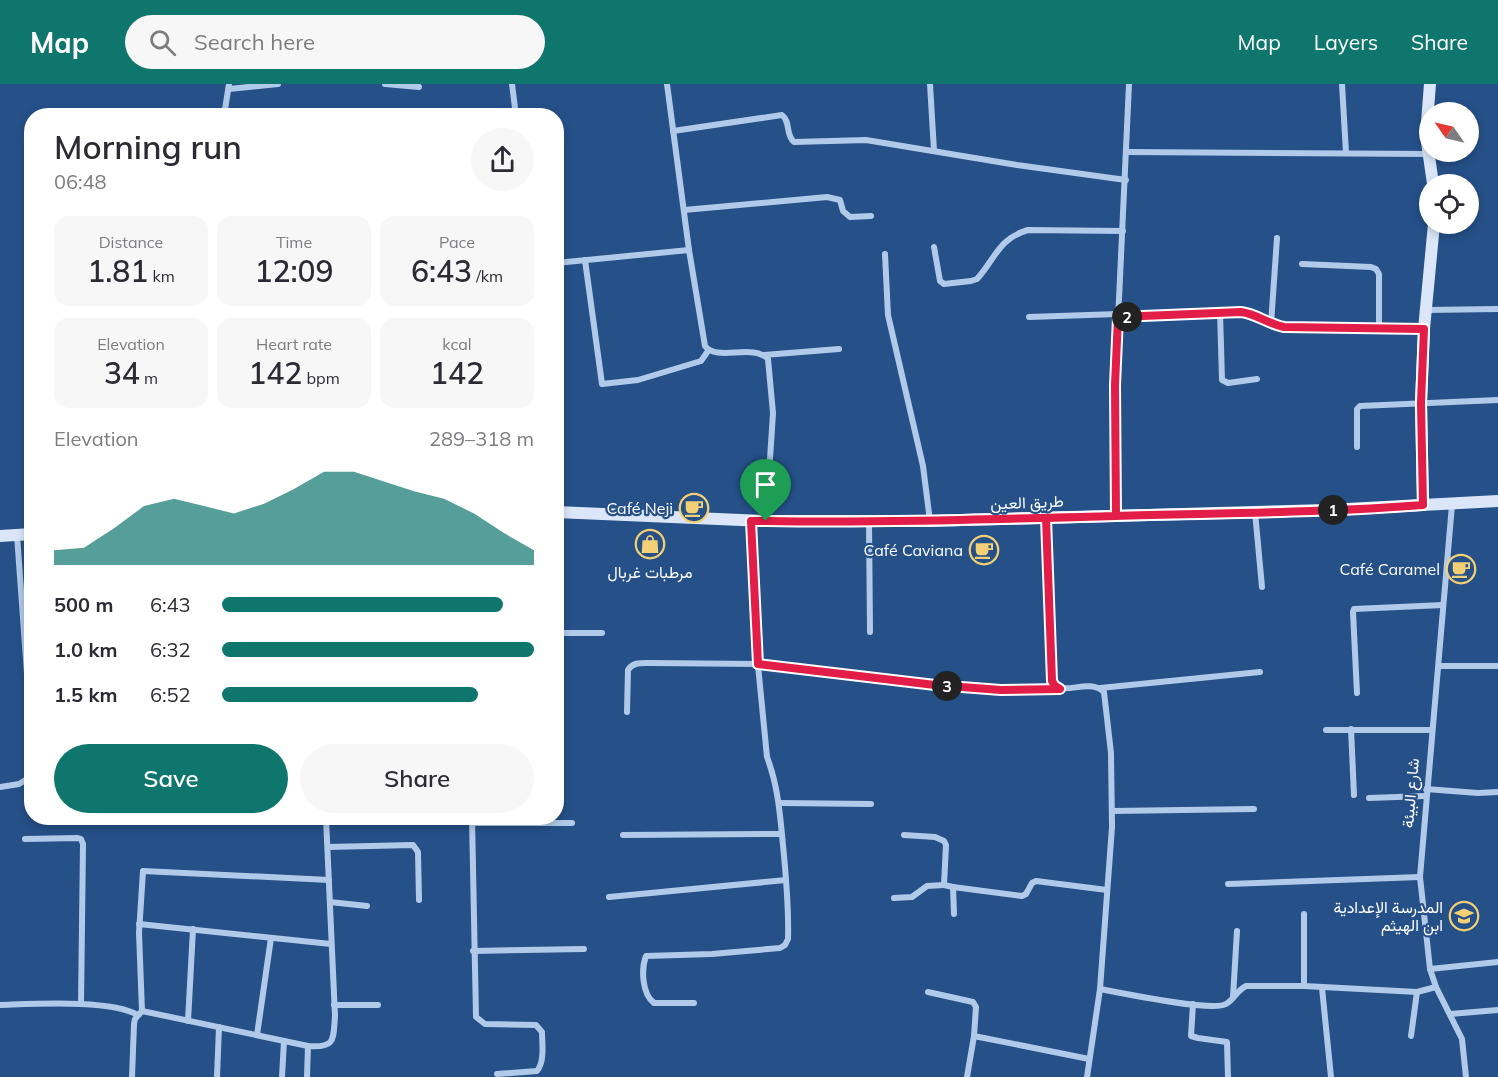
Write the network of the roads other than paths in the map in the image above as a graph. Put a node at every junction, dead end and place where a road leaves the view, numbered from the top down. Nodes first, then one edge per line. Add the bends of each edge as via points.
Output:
1 (278, 84) edge
2 (385, 84) edge
3 (512, 84) edge
4 (668, 84) edge
5 (930, 84) edge
6 (1130, 84) edge
7 (1342, 84) edge
8 (1430, 84) edge
9 (229, 87) edge
10 (419, 87) dead end
11 (1429, 102) edge
12 (225, 108) edge
13 (515, 108) edge
14 (674, 131) junction
15 (934, 151) junction
16 (1127, 152) junction
17 (1346, 153) junction
18 (1419, 154) edge
19 (1126, 180) junction
20 (684, 210) junction
21 (871, 216) dead end
22 (1123, 231) junction
23 (1433, 234) edge
24 (1277, 238) dead end
25 (934, 248) dead end
26 (689, 250) junction
27 (885, 254) dead end
28 (585, 260) junction
29 (564, 262) edge
30 (1302, 264) dead end
31 (1498, 309) edge
32 (1426, 310) junction
33 (1220, 312) junction
34 (1118, 316) junction
35 (1029, 317) dead end
36 (1271, 324) junction
37 (1379, 328) junction
38 (1424, 329) junction
39 (839, 350) dead end
40 (708, 351) junction
41 (764, 355) junction
42 (1257, 379) dead end
43 (1498, 400) edge
44 (1421, 403) junction
45 (1357, 447) dead end
46 (1498, 501) edge
47 (1423, 505) junction
48 (1452, 505) junction
49 (564, 512) edge
50 (1255, 512) junction
51 (1116, 516) junction
52 (1046, 518) junction
53 (751, 521) junction
54 (766, 521) junction
55 (869, 521) junction
56 (930, 521) junction
57 (17, 535) junction
58 (24, 535) edge
59 (0, 536) edge
60 (1262, 587) dead end
61 (1443, 605) junction
62 (24, 632) edge
63 (870, 632) dead end
64 (564, 633) edge
65 (602, 633) dead end
66 (758, 664) junction
67 (1439, 666) junction
68 (1498, 666) edge
69 (1260, 672) dead end
70 (1100, 688) junction
71 (1060, 689) junction
72 (1357, 693) dead end
73 (627, 712) dead end
74 (1351, 729) junction
75 (1326, 730) dead end
76 (1432, 730) junction
77 (24, 780) edge
78 (0, 787) edge
79 (1498, 792) edge
80 (1426, 793) junction
81 (1354, 795) dead end
82 (1369, 798) dead end
83 (779, 803) junction
84 (871, 804) dead end
85 (1254, 809) dead end
86 (1112, 811) junction
87 (564, 823) edge
88 (572, 823) dead end
89 (327, 825) edge
90 (472, 825) edge
91 (782, 834) junction
92 (623, 835) dead end
93 (904, 835) dead end
94 (25, 839) dead end
95 (328, 847) junction
96 (1420, 877) junction
97 (786, 879) junction
98 (329, 880) junction
99 (1228, 884) dead end
100 (944, 885) junction
101 (953, 887) junction
102 (1107, 890) junction
103 (609, 897) dead end
104 (894, 898) dead end
105 (419, 900) dead end
106 (330, 902) junction
107 (367, 906) dead end
108 (954, 914) dead end
109 (1304, 914) dead end
110 (140, 924) junction
111 (193, 929) junction
112 (1237, 931) dead end
113 (271, 938) junction
114 (331, 944) junction
115 (584, 949) dead end
116 (473, 951) junction
117 (1498, 962) edge
118 (1430, 969) junction
119 (1304, 986) junction
120 (1436, 987) junction
121 (1322, 988) junction
122 (1100, 989) junction
123 (928, 992) dead end
124 (1417, 992) junction
125 (1233, 997) junction
126 (694, 1003) dead end
127 (81, 1004) junction
128 (1194, 1004) junction
129 (0, 1005) edge
130 (334, 1005) junction
131 (378, 1005) dead end
132 (1498, 1010) edge
133 (140, 1013) junction
134 (1450, 1014) junction
135 (188, 1021) junction
136 (219, 1027) junction
137 (257, 1035) junction
138 (1411, 1035) dead end
139 (974, 1036) junction
140 (284, 1041) junction
141 (308, 1046) junction
142 (1089, 1059) junction
143 (497, 1074) dead end
144 (132, 1077) edge
145 (217, 1077) edge
146 (282, 1077) edge
147 (307, 1077) edge
148 (967, 1077) edge
149 (1087, 1077) edge
150 (1228, 1077) edge
151 (1331, 1077) edge
152 (1466, 1077) edge

1 - 9 street
2 - 10 street
3 - 13 street
4 - 14 street
5 - 15 street
6 - 16 street
7 - 17 street
8 - 11 main road
9 - 12 street
14 - 15 street via 777,114 786,118 794,142 866,140
14 - 20 street
15 - 19 street
16 - 17 street
16 - 19 street
17 - 18 street
19 - 22 street
20 - 21 street via 827,197 840,200 850,217
20 - 26 street
22 - 25 street via 1020,232 1008,238 977,279 961,283 941,283
22 - 34 street
23 - 32 main road
24 - 36 street
26 - 28 street
26 - 40 street via 702,336
27 - 56 street via 888,315 923,466
28 - 29 street
28 - 40 street via 602,384 638,380 701,362
30 - 37 street via 1376,269
31 - 32 street
32 - 38 main road
33 - 34 street
33 - 36 street via 1255,314
33 - 42 street via 1222,380 1228,383
34 - 35 street
34 - 51 street
36 - 37 street
37 - 38 street
38 - 44 main road
39 - 41 street
40 - 41 street
41 - 54 street via 768,359 773,413
43 - 44 street
44 - 45 street via 1360,406 1356,411
44 - 47 main road
46 - 48 main road, طريق العين
47 - 48 main road, طريق العين
47 - 50 main road, طريق العين
48 - 61 street, شارع البيئة
49 - 53 main road, طريق العين
50 - 51 main road, طريق العين
50 - 60 street
51 - 52 main road, طريق العين
52 - 56 main road, طريق العين
52 - 71 street via 1052,681
53 - 54 main road, طريق العين
53 - 66 street
54 - 55 main road, طريق العين
55 - 56 main road, طريق العين
55 - 63 street
57 - 58 main road
57 - 59 main road
57 - 62 street
61 - 67 street, شارع البيئة
61 - 72 street via 1354,609
64 - 65 street
66 - 71 street via 935,685
66 - 73 street via 635,664 628,670
66 - 83 street via 767,757
67 - 68 street
67 - 76 street, شارع البيئة
69 - 70 street
70 - 71 street via 1093,685
70 - 86 street via 1106,694
74 - 75 street
74 - 76 street
74 - 81 street
76 - 80 street, شارع البيئة
77 - 78 street
79 - 80 street
80 - 82 street
80 - 96 street, شارع البيئة
83 - 84 street
83 - 91 street
85 - 86 street
86 - 102 street
87 - 88 street
89 - 95 street
90 - 116 street
91 - 92 street
91 - 97 street
93 - 100 street via 944,841
94 - 127 street via 78,838 83,844
95 - 98 street
95 - 105 street via 412,845 418,852
96 - 99 street
96 - 118 street, شارع البيئة
97 - 103 street
97 - 126 street via 788,935 783,947 646,956 645,994 649,999 654,1003
98 - 106 street
98 - 110 street via 143,871
100 - 101 street
100 - 104 street via 927,886 912,897
101 - 102 street via 1022,896 1036,881
101 - 108 street
102 - 122 street
106 - 107 street
106 - 114 street
109 - 119 street
110 - 111 street
110 - 133 street
111 - 113 street
111 - 135 street
112 - 125 street
113 - 114 street
113 - 137 street
114 - 130 street
115 - 116 street
116 - 143 street via 476,1017 485,1024 536,1024 542,1032 542,1059 537,1071
117 - 118 street
118 - 120 street, شارع البيئة
119 - 121 street
119 - 125 street via 1246,986
120 - 124 street
120 - 134 street, شارع البيئة
121 - 124 street
121 - 151 street
122 - 128 street
122 - 142 street
123 - 139 street via 973,1002
124 - 138 street
125 - 128 street via 1223,1006
127 - 129 street
127 - 133 street
128 - 150 street via 1191,1036 1227,1042
130 - 131 street
130 - 141 street via 333,1038 323,1047
132 - 134 street
133 - 135 street
133 - 144 street via 134,1024
134 - 152 street, شارع البيئة via 1462,1039
135 - 136 street
136 - 137 street
136 - 145 street
137 - 140 street
139 - 142 street
139 - 148 street
140 - 141 street
140 - 146 street
141 - 147 street
142 - 149 street

